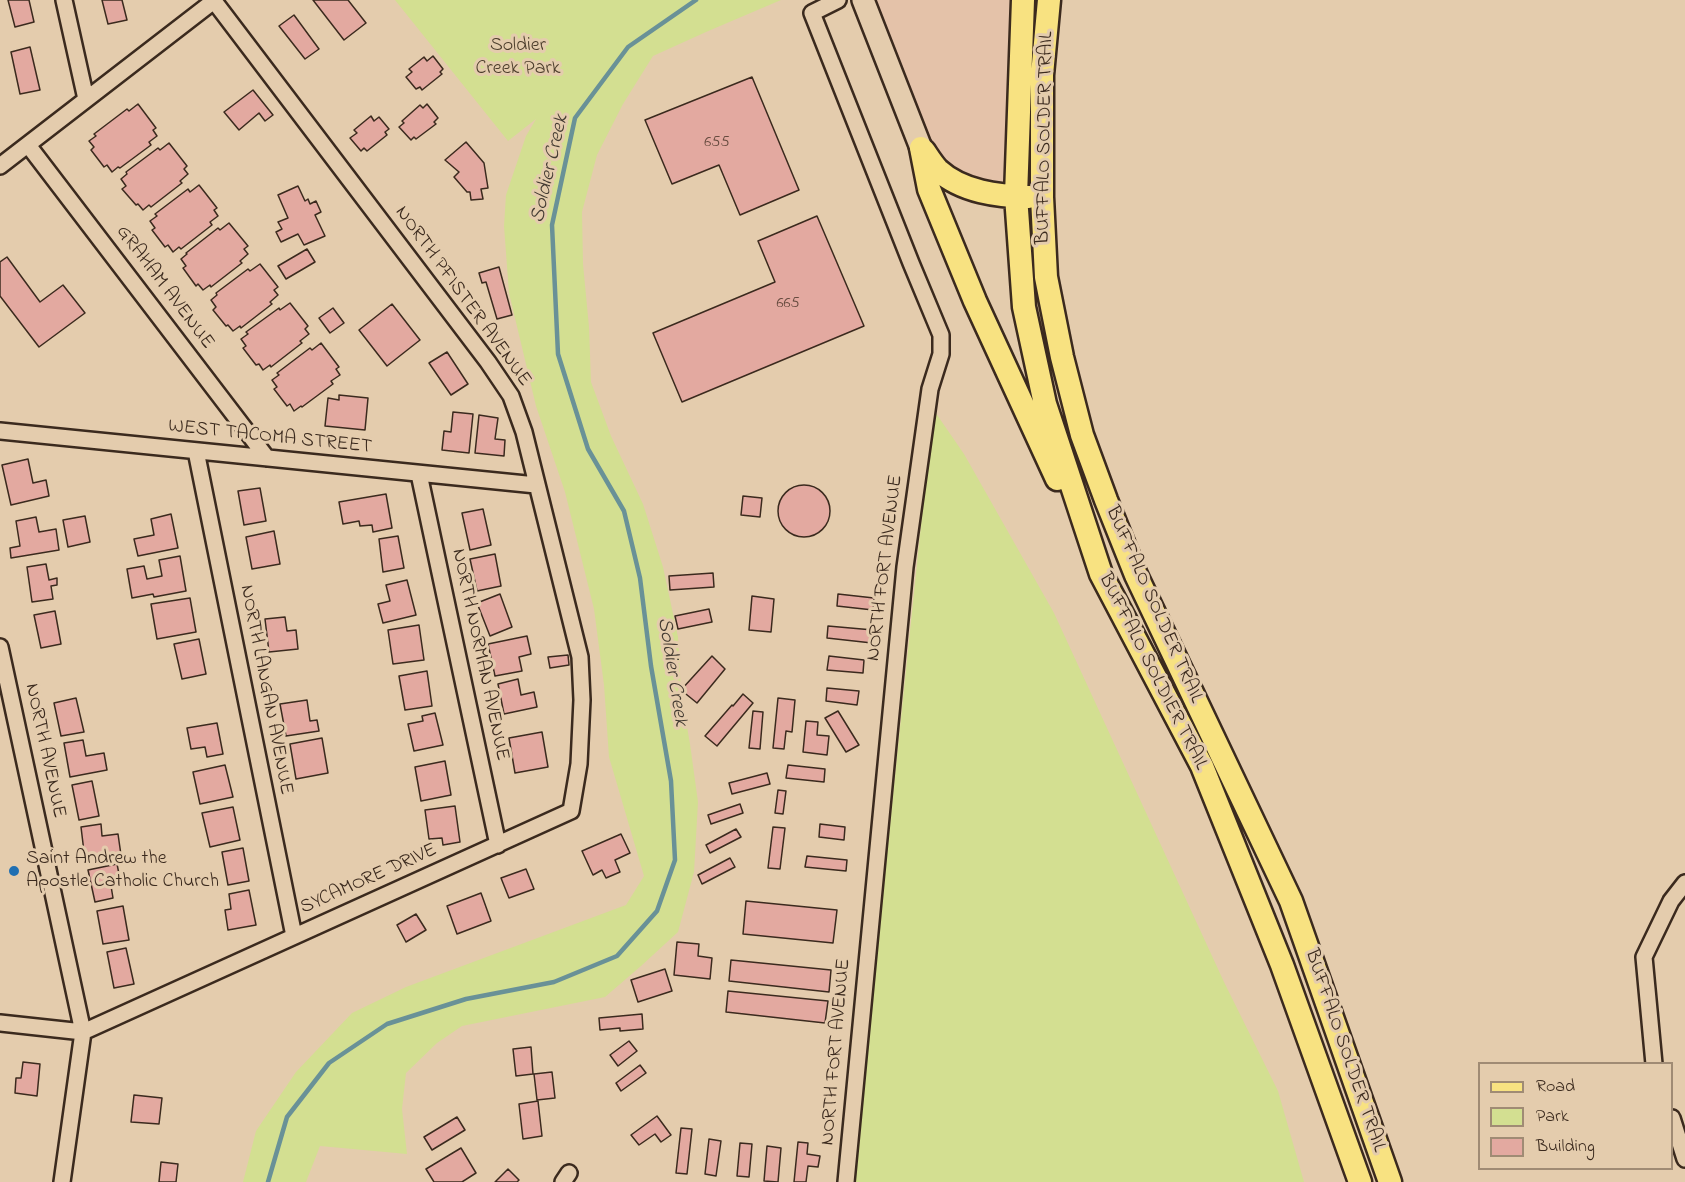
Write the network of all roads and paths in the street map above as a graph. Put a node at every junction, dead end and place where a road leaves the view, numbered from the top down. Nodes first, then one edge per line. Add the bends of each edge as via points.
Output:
1 (64, 0) edge
2 (838, 0) edge
3 (863, 0) edge
4 (1023, 0) edge
5 (1049, 0) edge
6 (214, 1) edge
7 (86, 99) junction
8 (28, 145) junction
9 (921, 148) junction
10 (0, 166) edge
11 (1016, 196) junction
12 (1041, 197) junction
13 (0, 431) edge
14 (196, 451) junction
15 (267, 458) junction
16 (419, 474) junction
17 (536, 485) junction
18 (1101, 574) junction
19 (0, 647) edge
20 (582, 700) joint
21 (498, 845) junction
22 (1685, 883) edge
23 (294, 936) junction
24 (0, 1023) edge
25 (83, 1032) junction
26 (1654, 1062) edge
27 (1673, 1124) edge
28 (1685, 1159) edge
29 (62, 1182) edge
30 (846, 1182) edge
31 (1360, 1182) edge
32 (1390, 1182) edge

1 - 7 street
2 - 30 street, NORTH FORT AVENUE via 812,13 941,334 941,354 930,388 905,567
3 - 9 street
4 - 11 main road, BUFFALO SOLDIER TRAIL
5 - 12 main road, BUFFALO SOLDER TRAIL via 1042,75
6 - 7 street
6 - 17 street, NORTH PFISTER AVENUE via 511,396
7 - 8 street
8 - 10 street
8 - 15 street, GRAHAM AVENUE
9 - 11 main road via 938,170 953,181 975,190
9 - 18 main road via 929,189 975,301
11 - 12 main road
11 - 18 main road, BUFFALO SOLDIER TRAIL via 1028,328 1046,404
12 - 32 main road, BUFFALO SOLDER TRAIL via 1046,277 1082,435 1136,575 1291,901
13 - 14 street, WEST TACOMA STREET
14 - 15 street, WEST TACOMA STREET
14 - 23 street, NORTH LANGAN AVENUE
15 - 16 street, WEST TACOMA STREET
16 - 17 street, WEST TACOMA STREET
16 - 21 street, NORTH NORMAN AVENUE
17 - 20 street, NORTH PFISTER AVENUE via 580,657
18 - 31 main road, BUFFALO SOLDIER TRAIL via 1202,766 1282,965
19 - 25 street, NORTH AVENUE
20 - 21 street, SYCAMORE DRIVE via 579,764 571,811
21 - 23 street, SYCAMORE DRIVE
22 - 26 street via 1671,901 1644,957
23 - 25 street, SYCAMORE DRIVE
24 - 25 street
25 - 29 street, NORTH AVENUE
27 - 28 street

